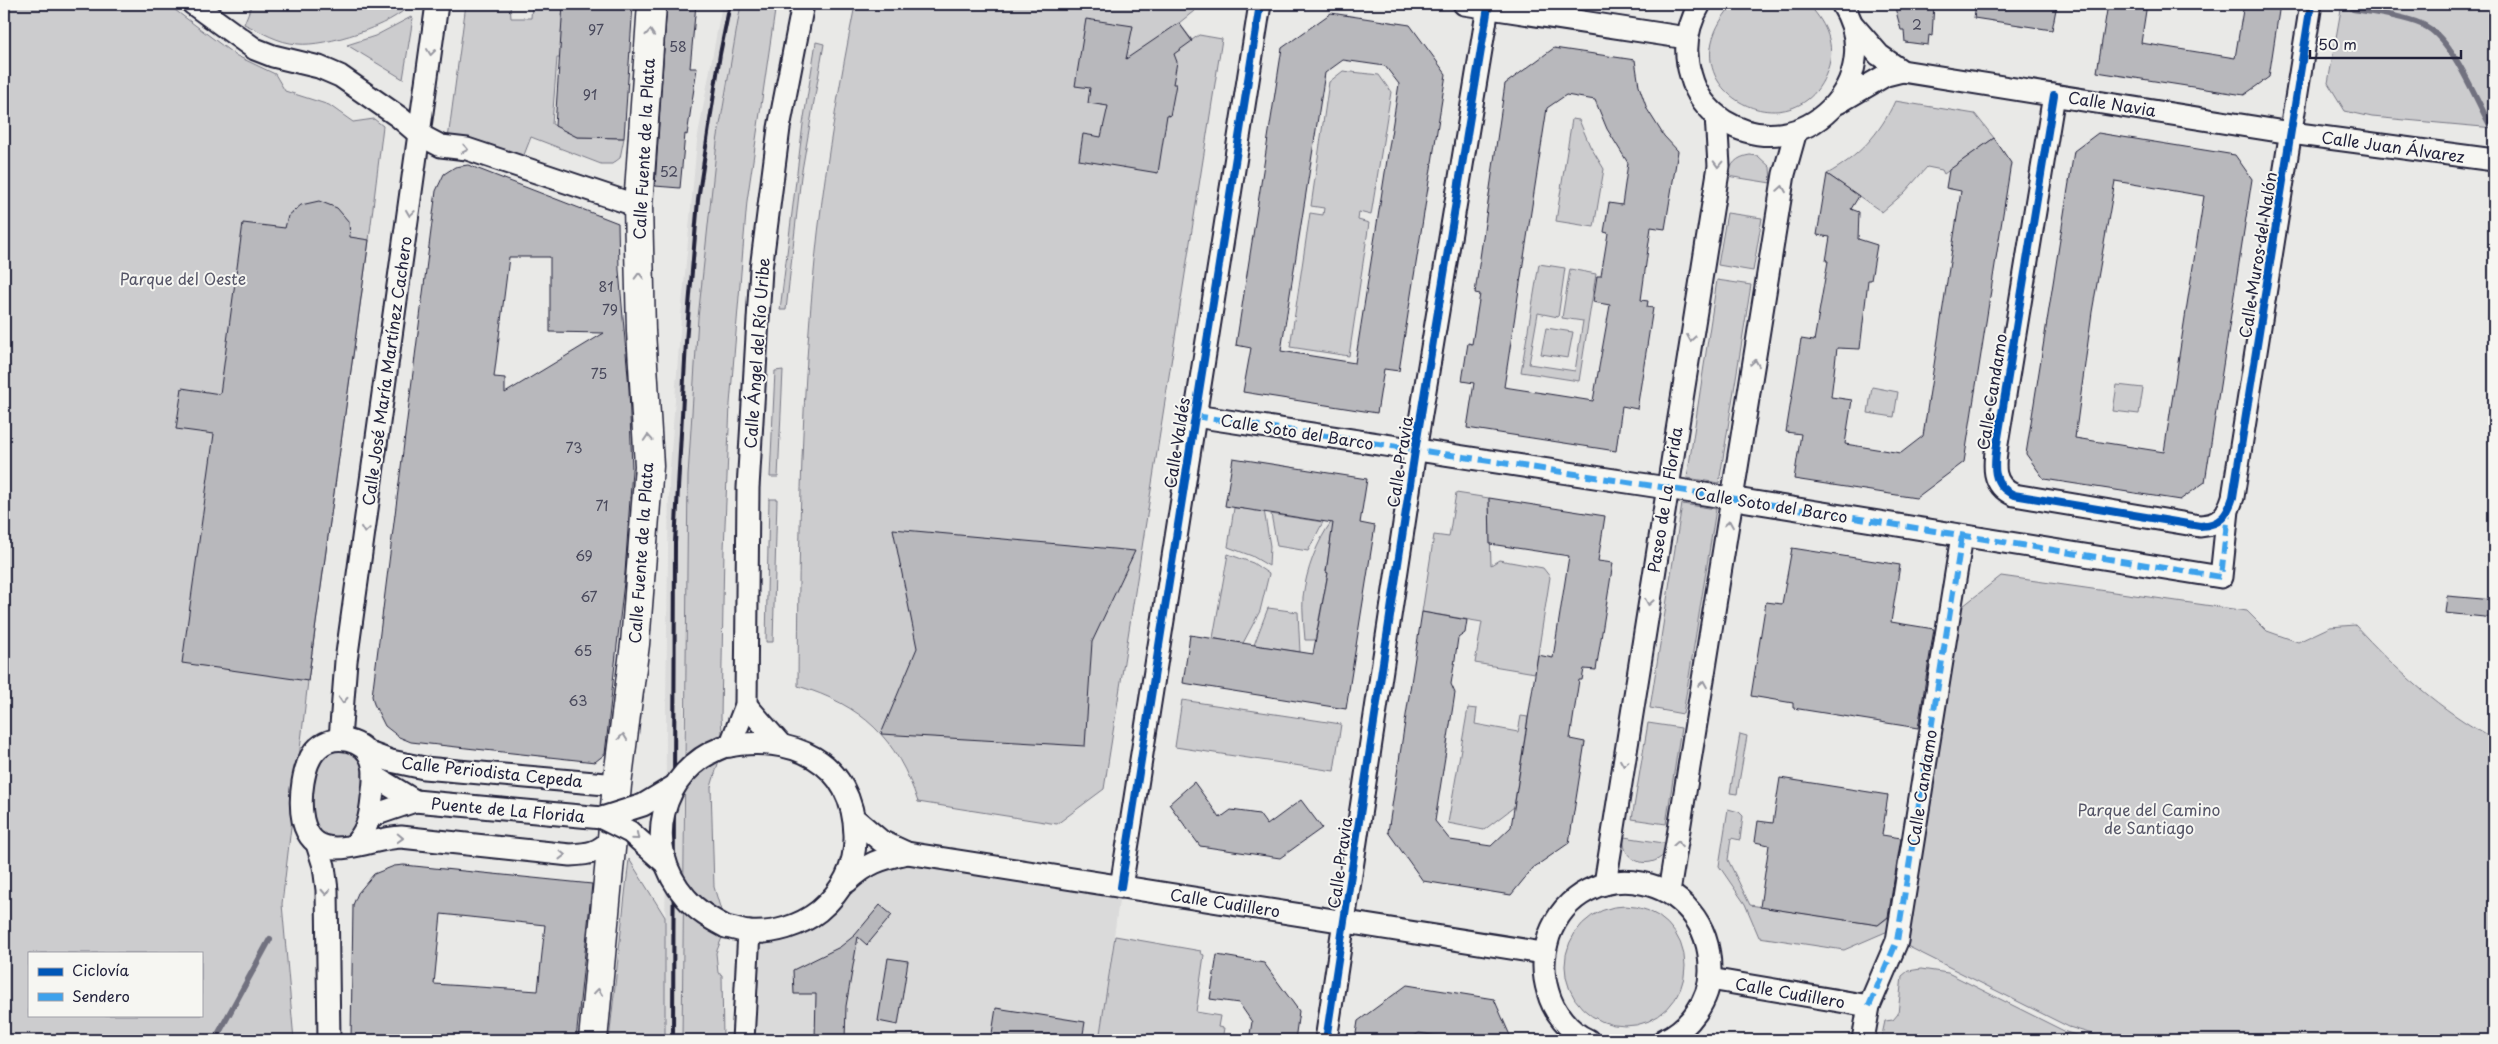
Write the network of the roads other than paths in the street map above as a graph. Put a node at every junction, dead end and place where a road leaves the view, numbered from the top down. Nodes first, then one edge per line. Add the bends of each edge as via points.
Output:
1 (193, 4) edge
2 (437, 4) edge
3 (652, 4) edge
4 (802, 4) edge
5 (1260, 4) edge
6 (1464, 4) edge
7 (1700, 4) edge
8 (1842, 4) edge
9 (2311, 4) edge
10 (1488, 7) junction
11 (1854, 25) junction
12 (1687, 38) junction
13 (1902, 71) junction
14 (2054, 95) junction
15 (1836, 104) junction
16 (1716, 115) junction
17 (1796, 132) junction
18 (2291, 133) junction
19 (420, 135) junction
20 (2494, 160) edge
21 (638, 206) junction
22 (1195, 416) junction
23 (1416, 451) junction
24 (1667, 488) junction
25 (1733, 500) junction
26 (2228, 510) junction
27 (1962, 536) junction
28 (746, 705) junction
29 (340, 739) junction
30 (781, 745) junction
31 (727, 746) junction
32 (368, 754) junction
33 (374, 776) junction
34 (617, 785) junction
35 (673, 787) junction
36 (415, 801) junction
37 (370, 816) junction
38 (855, 819) junction
39 (608, 828) junction
40 (317, 844) junction
41 (353, 846) junction
42 (907, 853) junction
43 (666, 863) junction
44 (844, 884) junction
45 (1605, 884) junction
46 (1121, 886) junction
47 (1670, 892) junction
48 (1345, 922) junction
49 (749, 932) junction
50 (1543, 953) junction
51 (1710, 979) junction
52 (1869, 1006) junction
53 (329, 1040) edge
54 (593, 1040) edge
55 (743, 1040) edge
56 (1326, 1040) edge
57 (1586, 1040) edge
58 (1664, 1040) edge
59 (1863, 1040) edge

1 - 19 street via 255,49 340,76
2 -> 19 street, Calle José María Martínez Cachero
21 -> 3 main road, Calle Fuente de la Plata
4 - 28 street, Calle Ángel del Río Uribe via 780,128 761,269 748,488
5 - 22 street, Calle Valdés
6 - 10 street
7 - 12 street
8 - 11 street
9 - 18 street, Calle Muros del Nalón
10 - 12 street
10 - 23 street, Calle Pravia
11 - 13 street, Calle Navia via 1879,55
11 - 15 street via 1857,51 1851,78
12 - 16 street via 1687,63 1694,86
13 - 14 street, Calle Navia
13 - 15 street, Calle Navia via 1886,75
14 - 18 street, Calle Navia
14 - 26 street, Calle Candamo via 1997,444 1996,478 2000,486 2014,495 2200,526 2217,523
15 - 17 street via 1821,118
16 - 17 street via 1752,133 1774,136
16 -> 24 street, Paseo de La Florida via 1719,166
25 -> 17 street via 1784,174
18 - 20 street, Calle Juan Álvarez
18 - 26 street, Calle Muros del Nalón via 2233,498
19 -> 21 street via 441,146 467,149
19 -> 29 street, Calle José María Martínez Cachero via 346,661
34 -> 21 main road, Calle Fuente de la Plata via 635,644 649,466 640,330
22 - 23 street, Calle Soto del Barco
22 - 46 street, Calle Valdés
23 - 24 street, Calle Soto del Barco
23 - 48 street, Calle Pravia
24 - 25 street, Calle Soto del Barco
24 -> 45 street, Paseo de La Florida
25 - 27 street, Calle Soto del Barco
47 -> 25 street
26 - 27 street, Calle Soto del Barco via 2221,577
27 - 52 street, Calle Candamo via 1897,941
28 - 30 street
28 - 31 street, Calle Ángel del Río Uribe
29 - 32 street via 353,742
29 - 40 street via 319,746 305,775 303,818
30 - 31 street via 761,742
30 - 38 street via 805,752 824,764 847,794
31 - 35 street, bridge via 698,759
32 - 33 street
32 - 34 street, Calle Periodista Cepeda via 424,768
33 - 36 street, Puente de La Florida
33 - 37 street
34 - 39 main road, Calle Fuente de la Plata
35 - 39 street, Puente de La Florida, bridge
35 - 43 street, bridge via 662,827
36 - 37 street, Puente de La Florida
36 - 39 street, Puente de La Florida
37 - 41 street via 364,834
38 - 42 street, Calle Cudillero via 881,841
38 - 44 street via 856,848
41 -> 39 street via 401,837 570,856 602,849
39 -> 43 street, Puente de La Florida, bridge via 630,832
54 -> 39 main road, Calle Fuente de la Plata
40 - 41 street via 333,849
40 -> 53 street via 327,890
42 - 44 street, Calle Cudillero via 881,858 864,866
42 - 46 street, Calle Cudillero
43 - 49 street, bridge via 685,897 704,914 726,927
44 - 49 street via 832,900 808,920 787,929
45 - 47 street via 1638,882
45 - 50 street via 1576,898 1554,923
46 - 48 street, Calle Cudillero
47 - 51 street via 1690,908 1704,930 1711,954
48 - 50 street, Calle Cudillero
48 - 56 street, Calle Pravia
49 - 55 street
50 - 57 street via 1544,978 1551,1002 1565,1023
51 - 52 street, Calle Cudillero
51 - 58 street via 1698,1011 1676,1035
52 - 59 street, Calle Candamo

